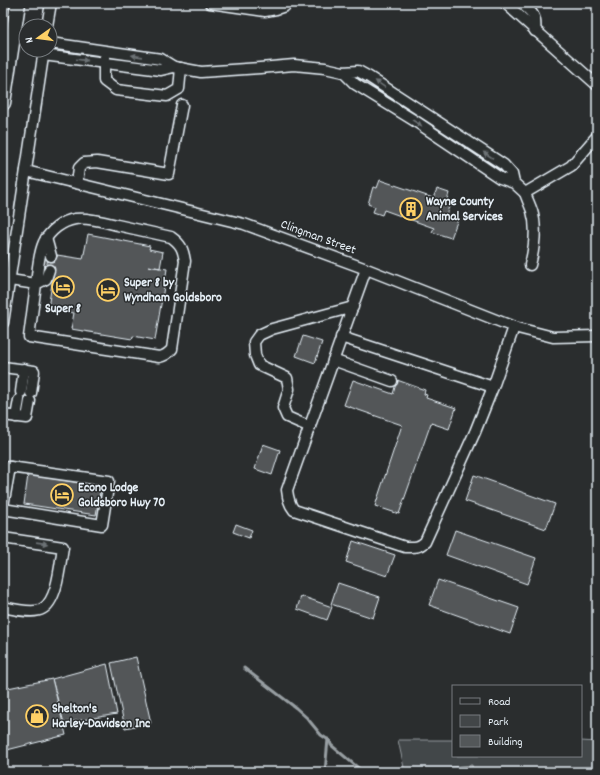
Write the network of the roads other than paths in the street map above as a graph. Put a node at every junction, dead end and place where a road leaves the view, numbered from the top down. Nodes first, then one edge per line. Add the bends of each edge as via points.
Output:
1 (18, 3) edge
2 (51, 3) edge
3 (210, 3) edge
4 (287, 3) edge
5 (504, 3) edge
6 (521, 3) edge
7 (223, 4) edge
8 (253, 6) edge
9 (48, 18) edge
10 (535, 31) junction
11 (58, 44) edge
12 (106, 51) junction
13 (58, 55) edge
14 (43, 58) edge
15 (104, 63) junction
16 (177, 68) junction
17 (595, 80) edge
18 (3, 103) edge
19 (182, 105) dead end
20 (597, 136) edge
21 (26, 171) junction
22 (77, 183) junction
23 (525, 193) junction
24 (46, 238) junction
25 (51, 256) dead end
26 (530, 265) dead end
27 (366, 269) junction
28 (49, 270) dead end
29 (10, 280) junction
30 (36, 284) junction
31 (353, 307) junction
32 (3, 323) edge
33 (514, 327) junction
34 (597, 336) edge
35 (341, 337) junction
36 (334, 360) junction
37 (3, 367) edge
38 (392, 381) dead end
39 (493, 387) junction
40 (3, 415) edge
41 (310, 427) junction
42 (6, 468) edge
43 (3, 507) edge
44 (3, 538) edge
45 (3, 607) edge

1 - 18 highway
2 - 9 street
3 - 7 street
4 - 8 street via 276,10 264,11
5 - 10 street
6 - 10 street via 535,18
7 - 8 street
10 - 17 street
11 - 12 street
12 - 15 street
16 -> 12 street via 161,59
13 -> 15 street
14 - 21 street
15 - 16 street via 161,70
15 - 16 street via 104,81 116,90 167,96 179,89
16 - 23 street via 201,72 294,65 343,72 358,71 504,165 512,174 514,183
19 - 22 street via 169,174 97,162 84,163 79,168
20 - 23 street via 571,166
21 - 22 street, Clingman Street
21 - 29 street
22 - 27 street, Clingman Street via 244,224
23 - 26 street via 533,212 534,248
24 - 25 street
24 - 30 street via 41,251
24 - 30 street via 66,222 85,219 171,237 178,242 185,261 172,349 159,357 29,337
27 - 31 street
27 - 33 street, Clingman Street
28 - 30 street via 46,279
29 - 30 street
29 - 32 street
31 - 35 street
31 - 41 street via 272,329 259,335 254,342 259,365 287,378 289,389 283,408 287,417
33 - 34 street, Clingman Street via 553,337
33 - 39 street
35 - 36 street
35 - 39 street
36 - 38 street
36 - 41 street
37 - 40 street via 24,370 27,418
39 - 41 street via 425,542 420,546 405,547 294,510 288,499 287,490
42 - 43 street
42 - 43 street via 109,481 102,525
44 -> 45 street via 63,547 55,592 50,602 42,610 27,611

